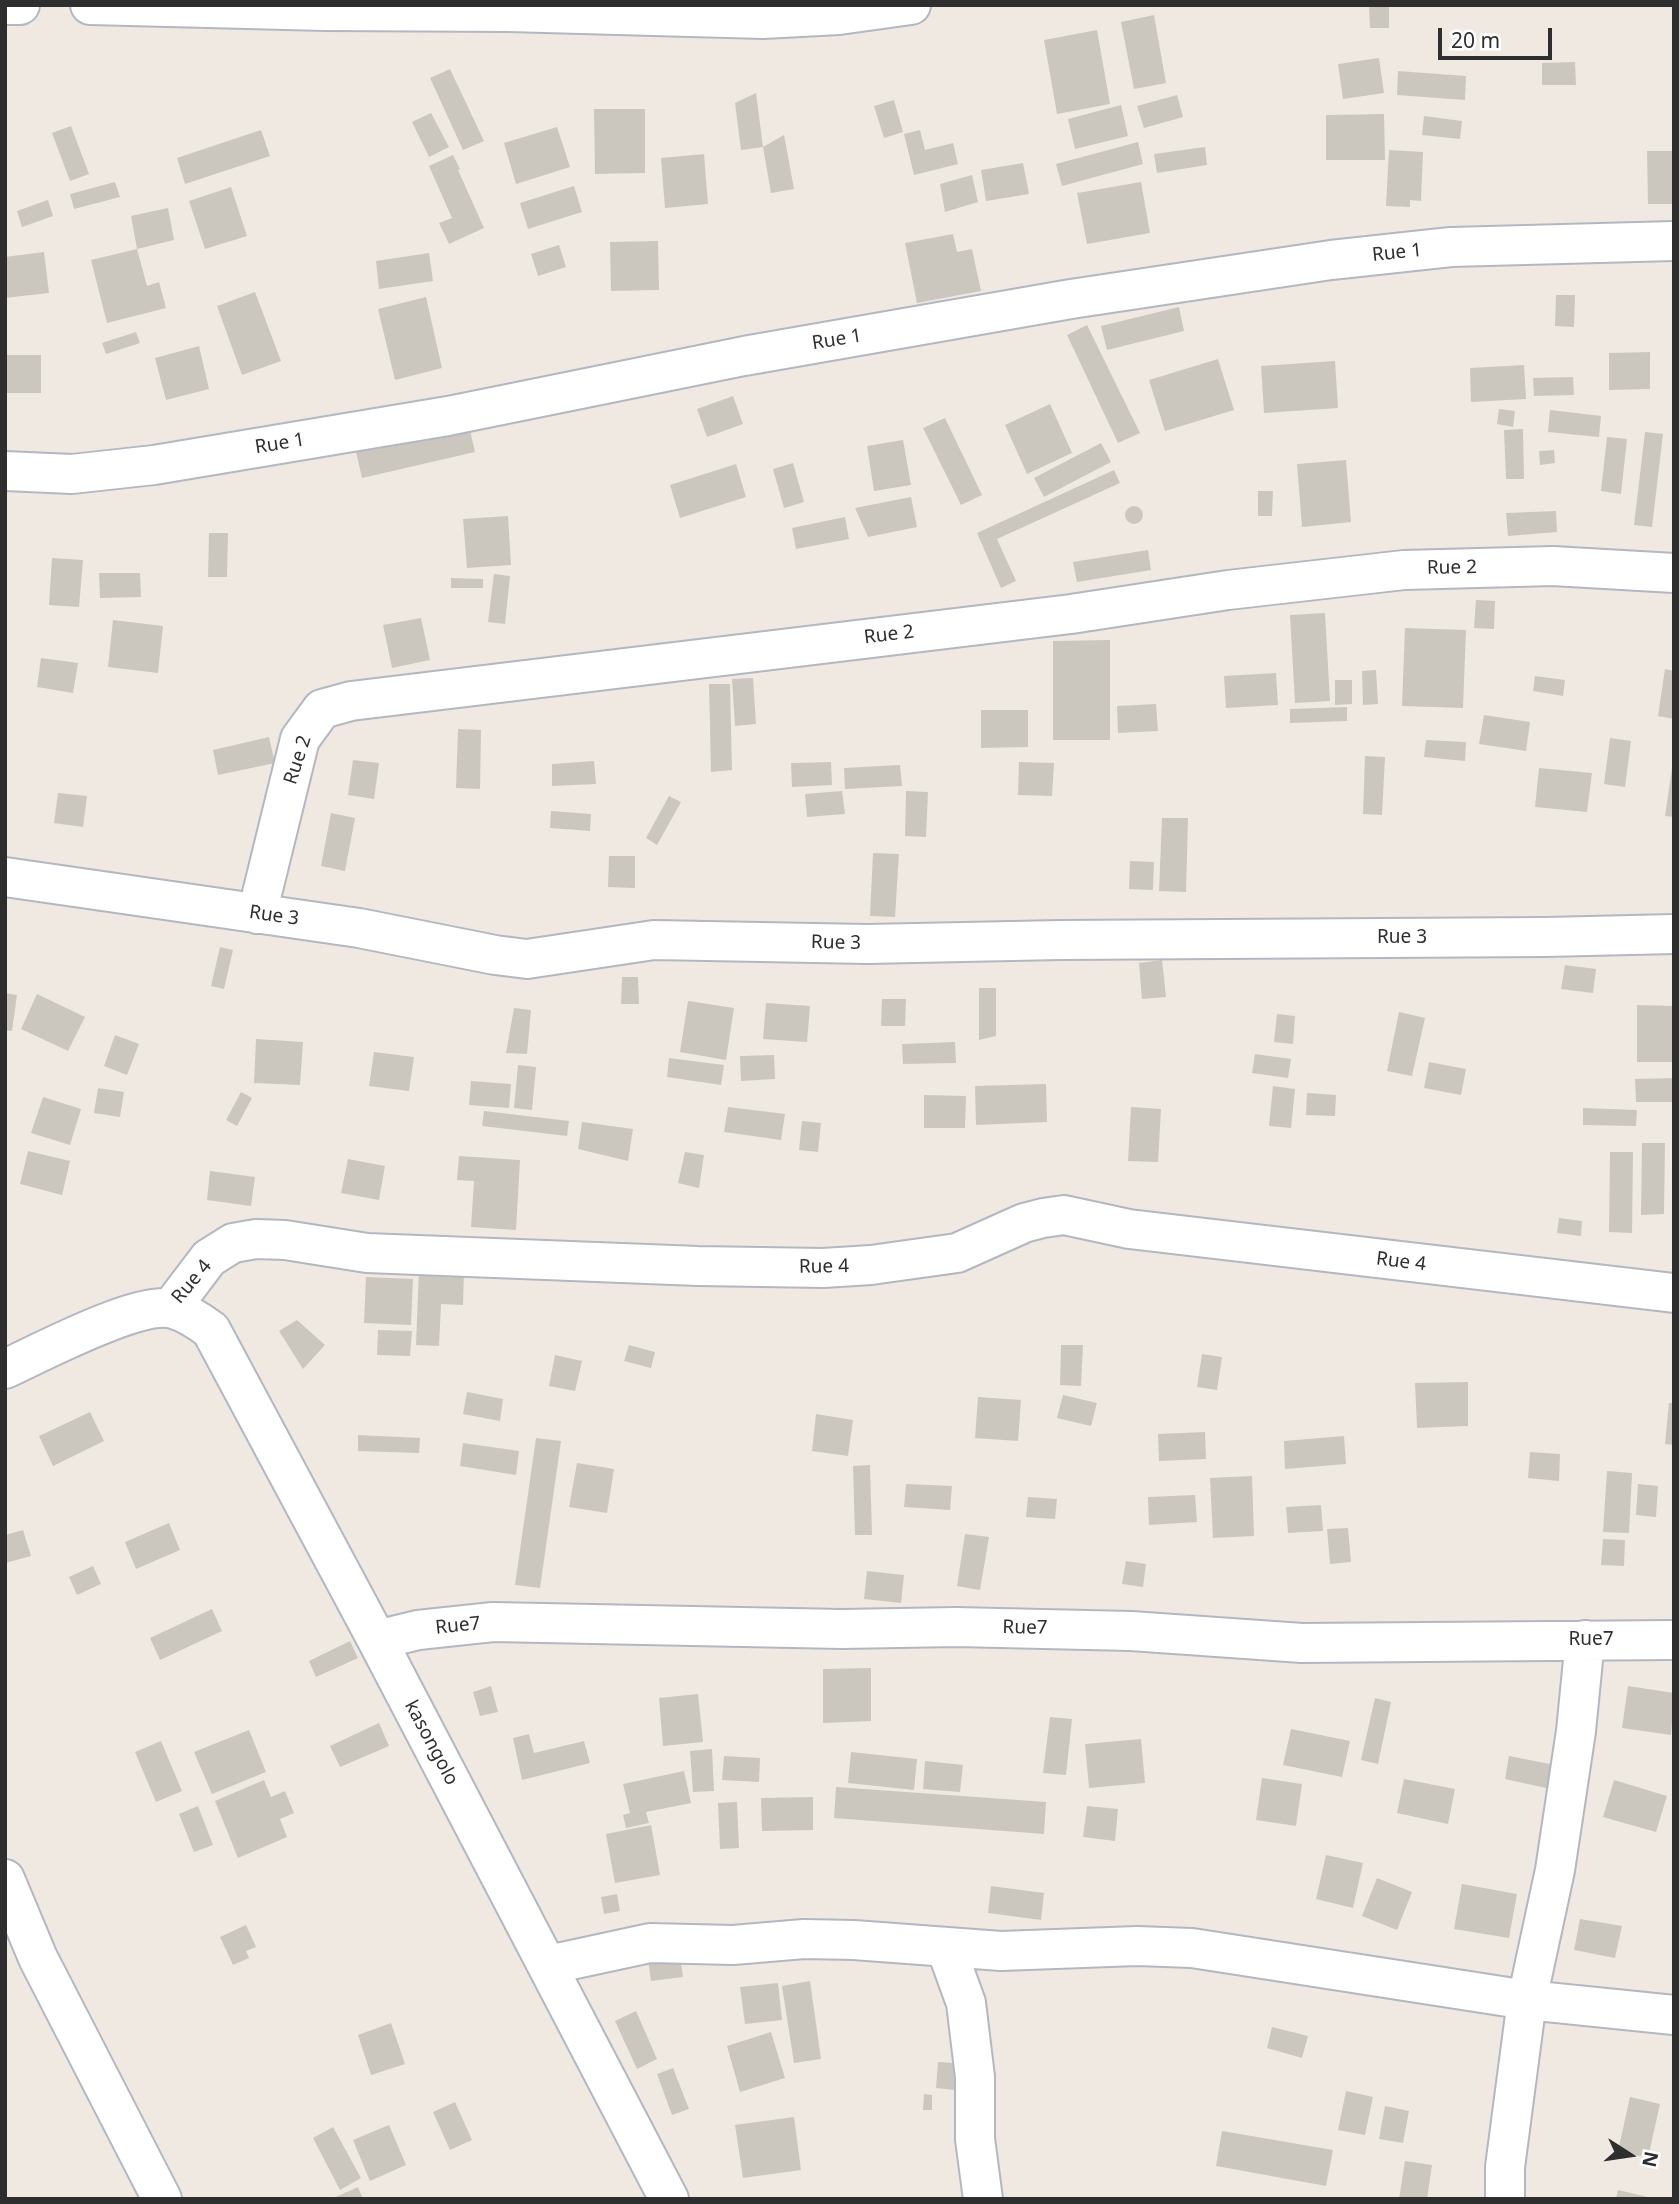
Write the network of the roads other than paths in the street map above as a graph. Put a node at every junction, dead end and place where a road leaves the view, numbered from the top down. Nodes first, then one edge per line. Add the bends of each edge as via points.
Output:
1 (5, 5) edge
2 (20, 5) edge
3 (90, 5) edge
4 (911, 5) edge
5 (236, 7) edge
6 (604, 10) edge
7 (1674, 241) edge
8 (5, 471) edge
9 (1674, 573) edge
10 (5, 877) edge
11 (257, 914) junction
12 (1674, 934) edge
13 (1674, 1293) edge
14 (171, 1308) junction
15 (5, 1369) edge
16 (377, 1640) junction
17 (1585, 1640) junction
18 (1674, 1640) edge
19 (5, 1879) edge
20 (946, 1948) junction
21 (548, 1965) junction
22 (1528, 2000) junction
23 (1674, 2015) edge
24 (162, 2199) edge
25 (668, 2199) edge
26 (984, 2199) edge
27 (1505, 2199) edge

1 - 2 street
3 - 5 street
4 - 6 street via 764,19
5 - 6 street
7 - 8 street, Rue 1 via 1451,247 1331,260 1071,299 744,356 448,416 154,465 72,474
9 - 11 street, Rue 2 via 1553,566 1404,570 351,701 322,709 300,739
10 - 11 street, Rue 3
11 - 12 street, Rue 3 via 527,959 654,940 867,944
13 - 14 street, Rue 4 via 1129,1229 1064,1215 1024,1223 957,1253 823,1268 380,1253 256,1239 233,1243 209,1258
14 - 15 street, Rue 4 via 146,1308 123,1316
14 - 16 street, kasongolo via 211,1330
16 - 17 street, Rue7 via 429,1629 506,1622 1118,1631 1301,1643
16 - 21 street, kasongolo
17 - 18 street, Rue7
17 - 22 street via 1555,1870
19 - 24 street via 38,1958
20 - 21 street via 804,1939 733,1945 650,1943
20 - 22 street via 1192,1948
20 - 26 street via 966,2003
21 - 25 street, kasongolo
22 - 23 street
22 - 27 street via 1505,2167

